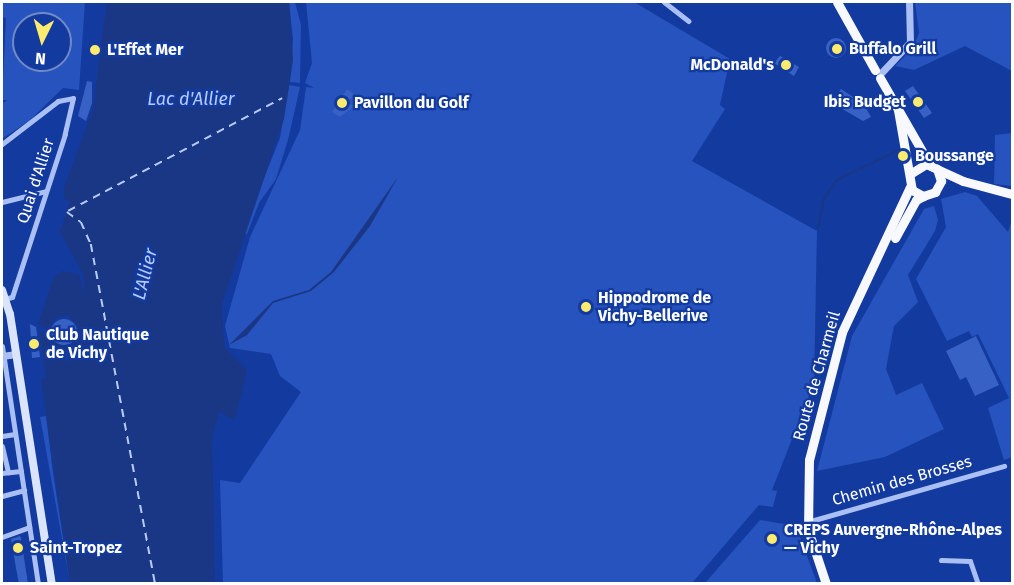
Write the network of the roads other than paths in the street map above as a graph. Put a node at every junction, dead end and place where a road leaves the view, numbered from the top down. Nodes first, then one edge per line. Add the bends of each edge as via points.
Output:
1 (664, 2) edge
2 (837, 2) edge
3 (909, 2) edge
4 (688, 21) dead end
5 (879, 73) junction
6 (898, 110) junction
7 (2, 144) edge
8 (934, 167) junction
9 (910, 174) junction
10 (940, 185) junction
11 (910, 187) junction
12 (46, 191) junction
13 (923, 196) junction
14 (1012, 196) edge
15 (2, 202) edge
16 (2, 290) edge
17 (6, 298) edge
18 (2, 346) edge
19 (8, 355) edge
20 (9, 393) junction
21 (2, 394) edge
22 (15, 434) junction
23 (2, 436) edge
24 (2, 447) edge
25 (1004, 466) dead end
26 (21, 471) junction
27 (5, 472) edge
28 (24, 489) junction
29 (2, 496) edge
30 (810, 522) junction
31 (29, 527) junction
32 (2, 537) edge
33 (940, 560) dead end
34 (38, 584) edge
35 (50, 584) edge
36 (826, 584) edge
37 (831, 584) edge
38 (978, 584) edge

1 - 4 street
2 - 5 main road
3 - 5 street via 910,42
5 - 6 main road
6 - 8 main road
6 - 9 main road
7 - 12 street, Quai d'Allier via 58,100 73,98
8 - 9 main road via 918,165
8 - 10 main road
8 - 14 main road
9 - 11 main road
10 - 13 main road
10 - 14 main road via 961,184
11 - 13 main road
11 - 30 main road, Route de Charmeil via 842,332 809,460
12 - 15 street
12 - 17 street, Quai d'Allier
13 - 30 main road, Route de Charmeil via 916,200 847,333 814,461
16 - 17 main road
17 - 19 main road
18 - 19 street
19 - 20 street
19 - 35 main road
20 - 21 street
20 - 22 street
22 - 23 street
22 - 26 street
24 - 27 street
25 - 30 street, Chemin des Brosses
26 - 27 street
26 - 28 street
28 - 29 street
28 - 31 street
30 - 36 main road, Route de Charmeil
30 - 37 main road, Route de Charmeil
31 - 32 street
31 - 34 street
33 - 38 street via 970,561

